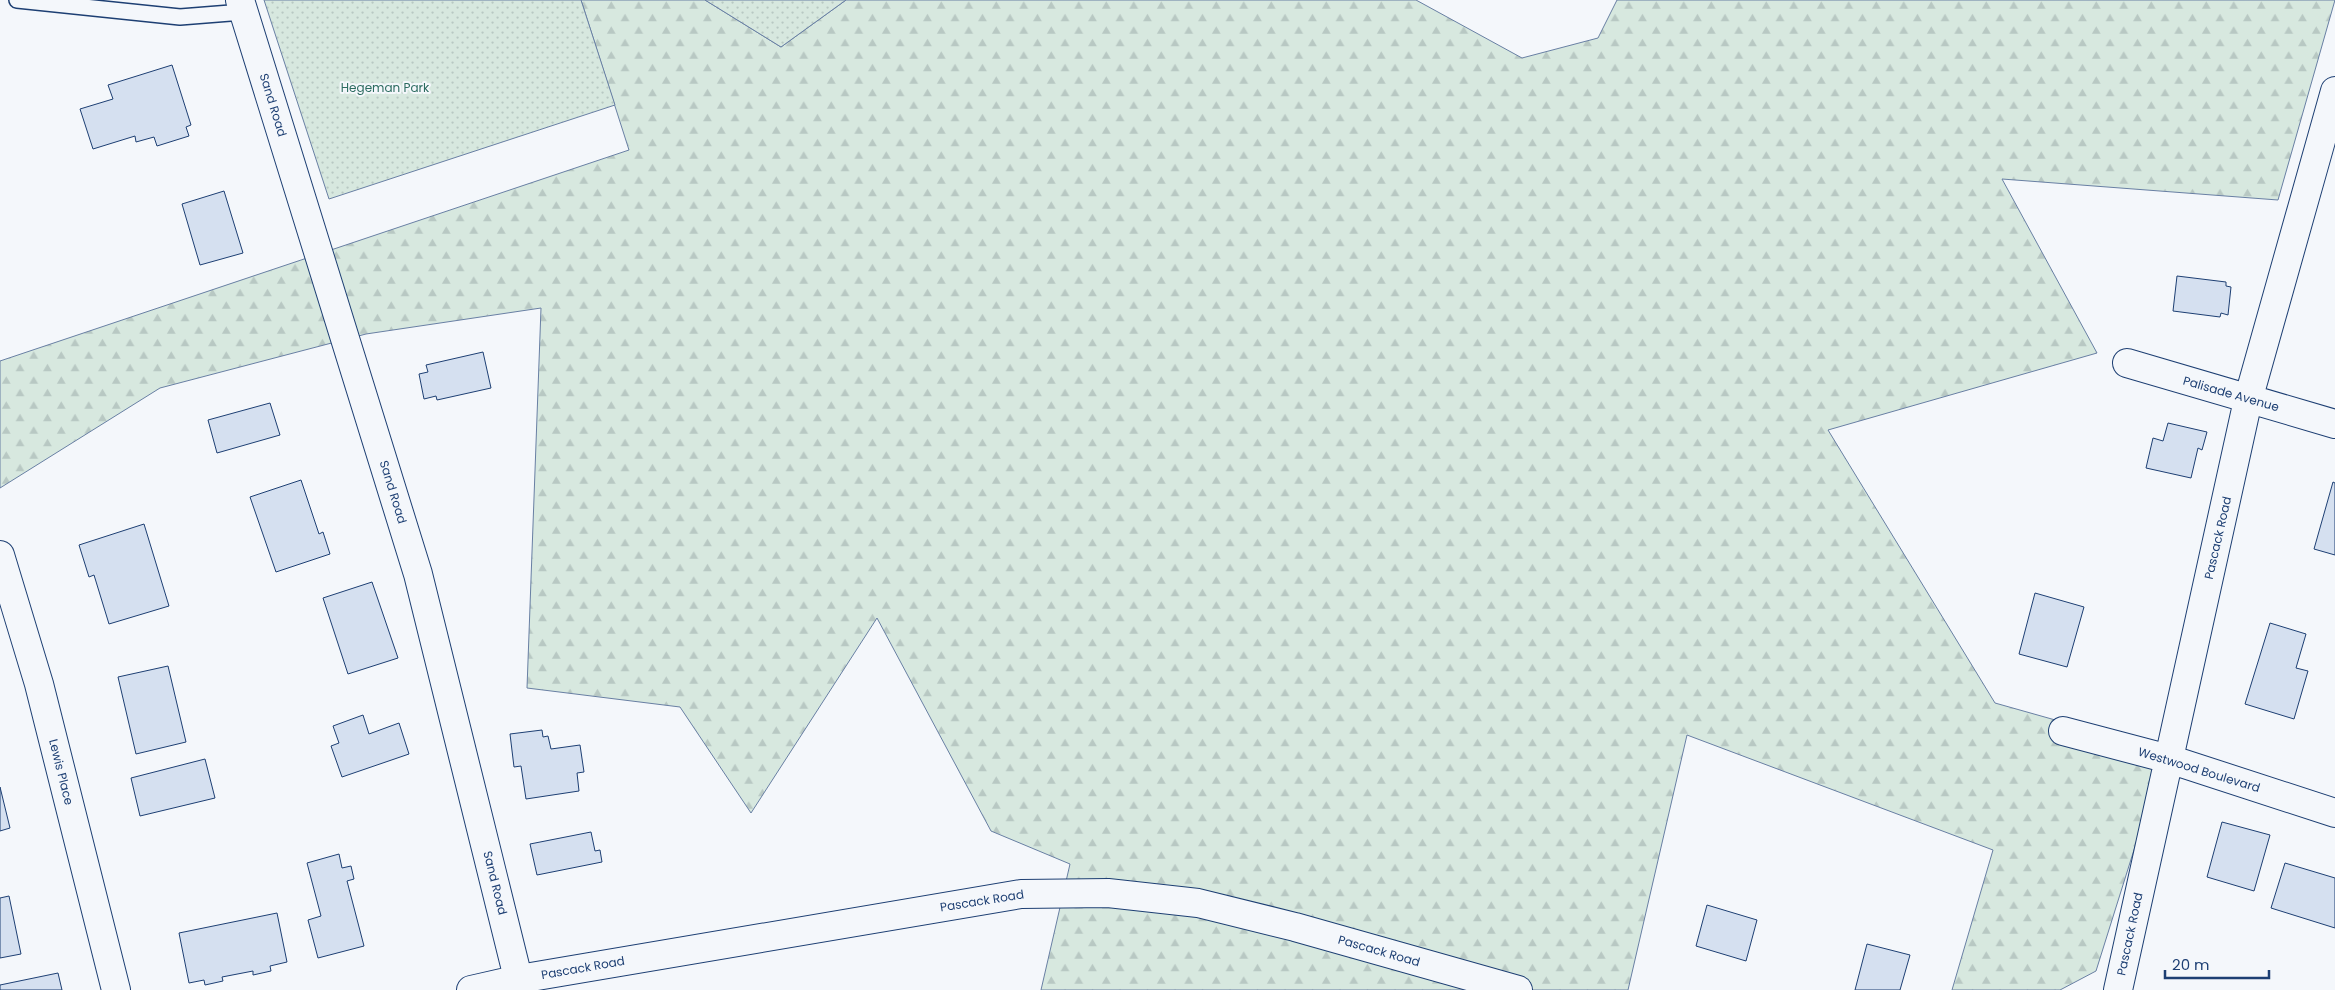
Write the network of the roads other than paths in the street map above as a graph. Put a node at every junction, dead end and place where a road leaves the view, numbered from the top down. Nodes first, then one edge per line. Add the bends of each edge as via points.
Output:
1 (16, 0) edge
2 (242, 6) edge
3 (2335, 91) edge
4 (2127, 364) dead end
5 (2248, 400) junction
6 (2335, 424) edge
7 (0, 555) edge
8 (2063, 731) dead end
9 (2169, 759) junction
10 (2335, 813) edge
11 (520, 985) edge
12 (116, 990) edge
13 (471, 990) edge
14 (1518, 990) edge
15 (2118, 990) edge

1 - 2 lane via 180,17
2 - 11 street, Sand Road via 418,574
3 - 5 street, Pascack Road
4 - 5 street, Palisade Avenue
5 - 6 street, Palisade Avenue
5 - 9 street, Pascack Road
7 - 12 street, Lewis Place via 39,684
8 - 9 street, Westwood Boulevard
9 - 10 street, Westwood Boulevard
9 - 15 street, Pascack Road
11 - 13 street, Pascack Road
11 - 14 street, Pascack Road via 1020,894 1108,893 1198,903

